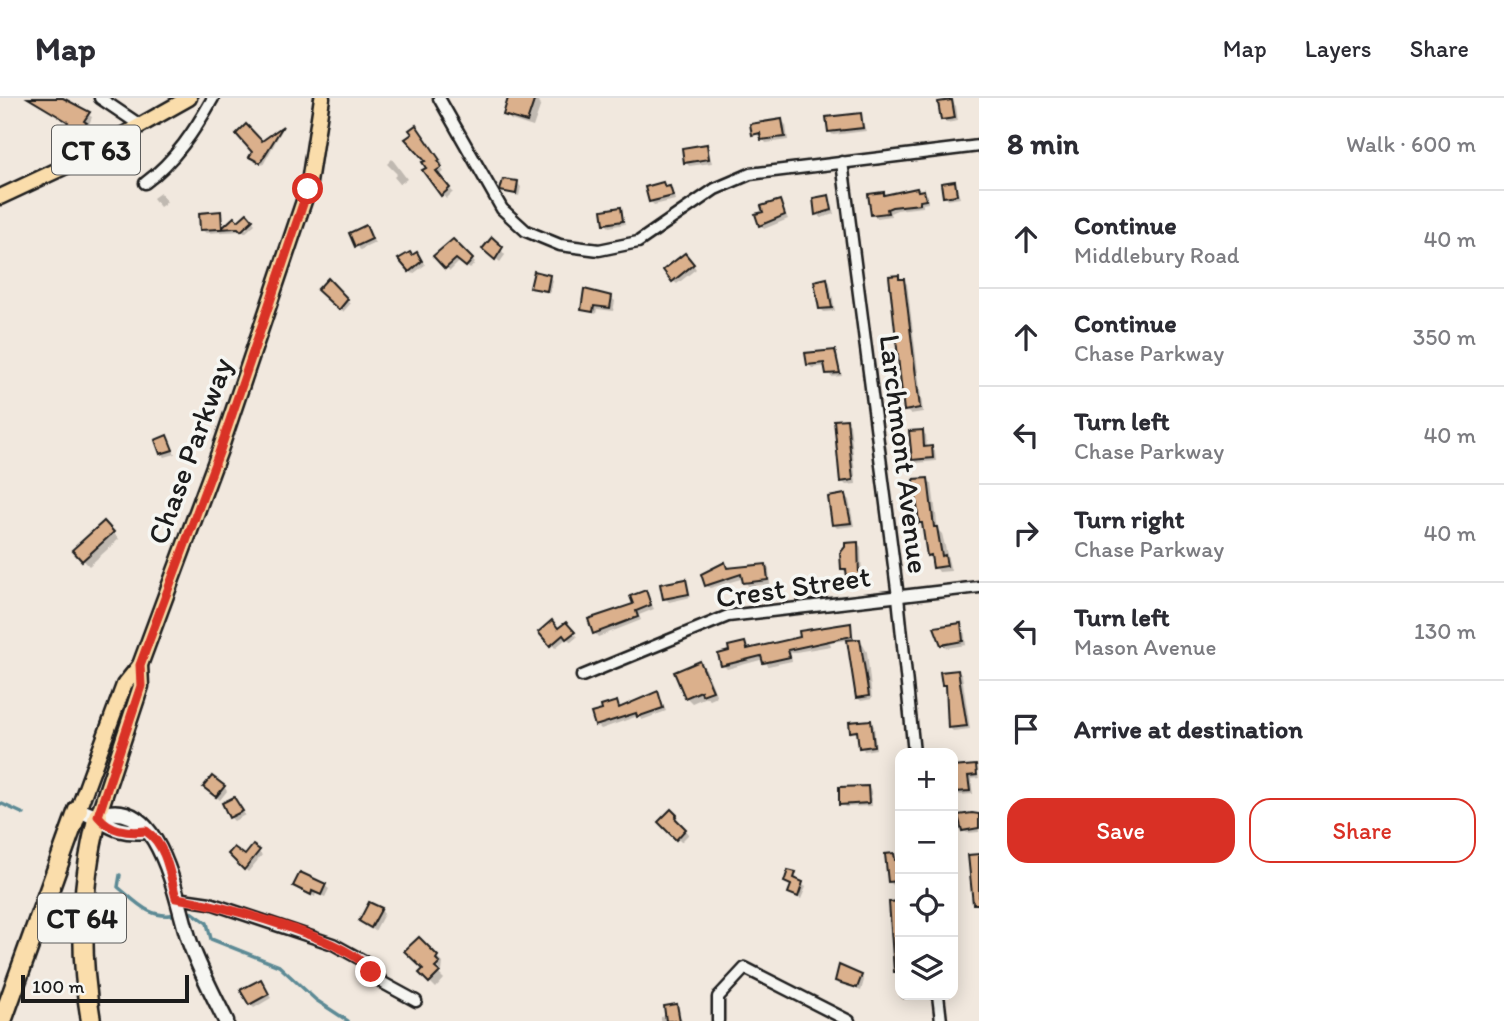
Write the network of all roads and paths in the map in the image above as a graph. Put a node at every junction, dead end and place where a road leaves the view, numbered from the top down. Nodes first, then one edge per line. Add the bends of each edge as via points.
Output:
1 (100, 98) edge
2 (189, 98) edge
3 (212, 98) edge
4 (322, 98) edge
5 (439, 98) edge
6 (140, 125) junction
7 (979, 146) edge
8 (842, 162) junction
9 (145, 183) dead end
10 (0, 197) edge
11 (979, 587) edge
12 (898, 597) junction
13 (140, 665) junction
14 (582, 677) dead end
15 (913, 748) edge
16 (78, 810) junction
17 (98, 816) junction
18 (179, 908) junction
19 (939, 1000) edge
20 (416, 1001) dead end
21 (2, 1021) edge
22 (91, 1021) edge
23 (226, 1021) edge
24 (718, 1021) edge
25 (849, 1021) edge
26 (941, 1021) edge

1 - 6 street
2 - 6 main road, CT 63
3 - 9 street via 179,151
4 - 13 main road, Chase Parkway / CT 64 via 308,189
5 - 8 street via 502,209 526,231 580,248 620,248 638,242 715,189 750,174
6 - 10 main road, CT 63
7 - 8 street
8 - 12 street, Larchmont Avenue
11 - 12 street, Crest Street
12 - 14 street, Crest Street via 728,616
12 - 15 street, Larchmont Avenue
13 - 16 main road, Chase Parkway / CT 64 via 124,685
13 - 17 main road, Chase Parkway / CT 64 via 141,686
16 - 17 main road
16 - 21 highway, CT 64
17 - 18 main road via 110,812 134,818 146,831 164,854
17 - 22 highway, CT 64 via 82,913
18 - 20 street via 210,903 333,944 365,961 383,983
18 - 23 main road via 200,968
19 - 26 street
24 - 25 street via 718,997 745,968

